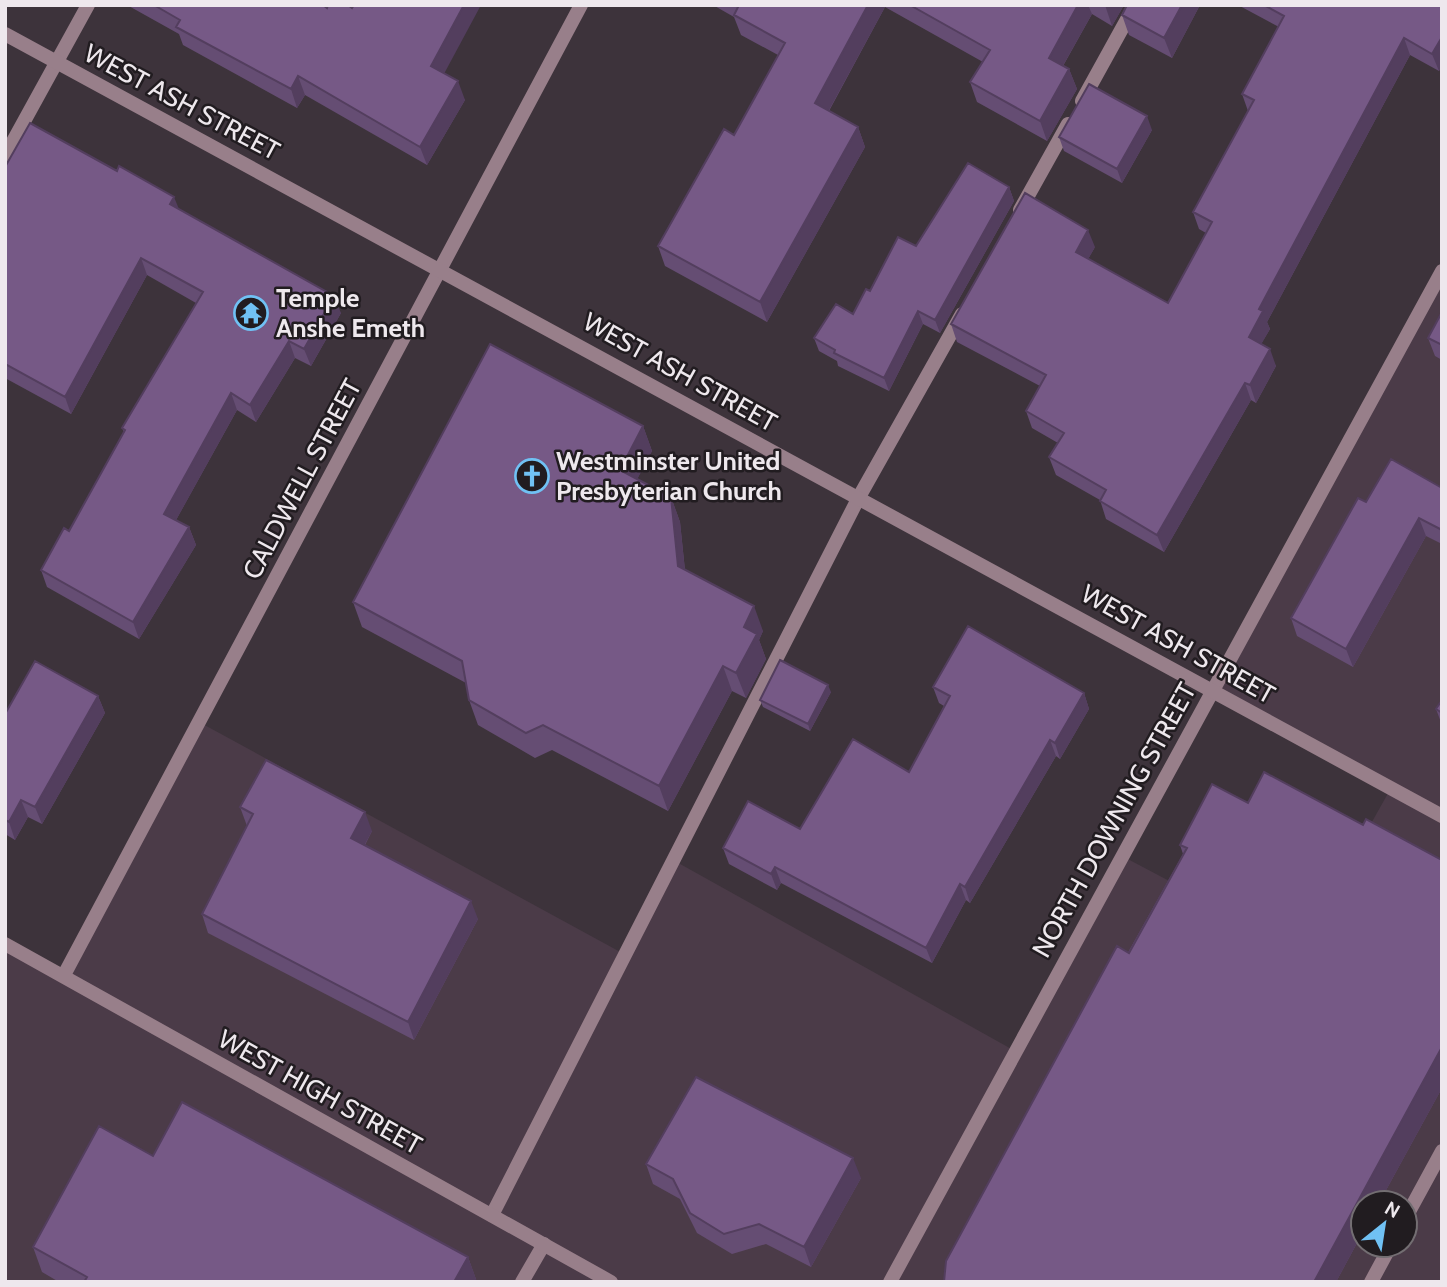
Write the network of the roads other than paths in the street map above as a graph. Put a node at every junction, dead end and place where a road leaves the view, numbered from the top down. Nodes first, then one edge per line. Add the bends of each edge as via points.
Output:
1 (88, 5) edge
2 (581, 5) edge
3 (1135, 5) edge
4 (5, 34) edge
5 (56, 62) junction
6 (5, 156) edge
7 (1014, 221) edge
8 (442, 270) junction
9 (1442, 271) edge
10 (967, 305) edge
11 (859, 497) junction
12 (1213, 691) junction
13 (1442, 816) edge
14 (5, 944) edge
15 (64, 975) junction
16 (1442, 1151) edge
17 (1419, 1193) edge
18 (492, 1215) junction
19 (544, 1244) junction
20 (1383, 1259) edge
21 (523, 1282) edge
22 (611, 1282) edge
23 (890, 1282) edge
24 (1371, 1282) edge

1 - 5 street
2 - 8 street, CALDWELL STREET
3 - 7 street
4 - 5 street, WEST ASH STREET
5 - 6 street
5 - 8 street, WEST ASH STREET
8 - 11 street, WEST ASH STREET
8 - 15 street, CALDWELL STREET
9 - 12 street, NORTH DOWNING STREET
10 - 11 street
11 - 12 street, WEST ASH STREET
11 - 18 street
12 - 13 street, WEST ASH STREET
12 - 23 street, NORTH DOWNING STREET
14 - 15 street, WEST HIGH STREET
15 - 18 street, WEST HIGH STREET
16 - 17 street
18 - 19 street, WEST HIGH STREET
19 - 21 street
19 - 22 street, WEST HIGH STREET
20 - 24 street

